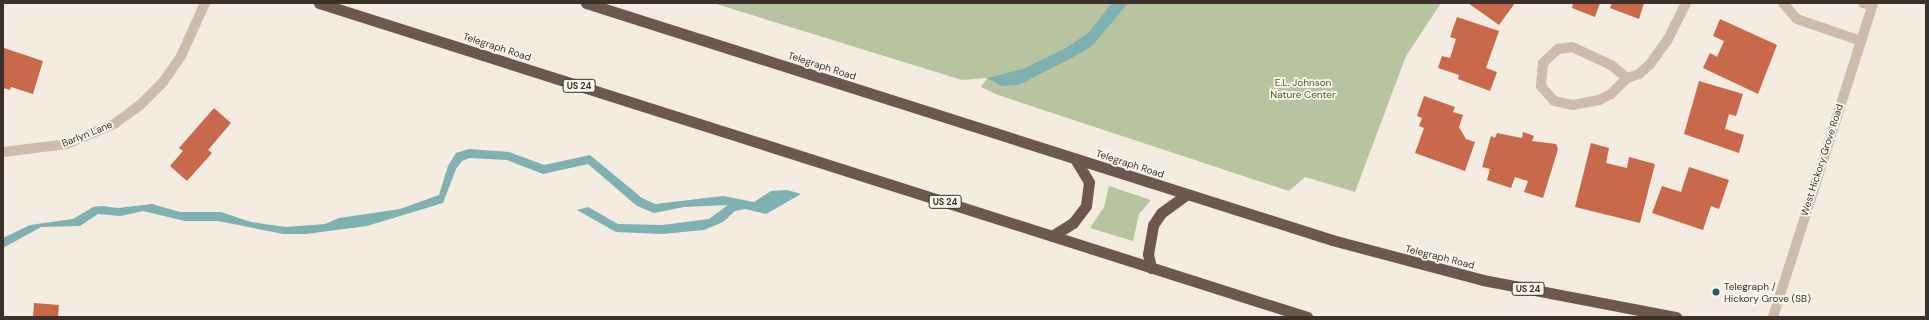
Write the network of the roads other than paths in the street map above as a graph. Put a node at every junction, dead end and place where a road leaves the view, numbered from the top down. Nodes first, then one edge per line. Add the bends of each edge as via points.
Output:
1 (205, 3) edge
2 (319, 3) edge
3 (586, 3) edge
4 (1686, 3) edge
5 (1783, 3) edge
6 (1869, 4) edge
7 (1861, 41) junction
8 (1627, 78) junction
9 (3, 152) edge
10 (1075, 159) junction
11 (1187, 194) junction
12 (1052, 236) junction
13 (1151, 268) junction
14 (1307, 317) edge
15 (1676, 317) edge
16 (1773, 317) edge

1 - 9 street, Barlyn Lane via 181,56 163,82 139,106 114,124 67,144
2 - 12 highway, Telegraph Road / US 24
3 - 10 highway, Telegraph Road / US 24
4 - 8 street via 1667,41 1650,64 1639,74
5 - 7 street via 1797,19
6 - 7 street, West Hickory Grove Road
7 - 16 street, West Hickory Grove Road
8 - 8 street via 1611,65 1572,48 1550,54 1540,74 1541,86 1547,96 1563,104 1573,105 1599,100 1611,94
10 - 11 highway, Telegraph Road / US 24
10 - 12 highway via 1089,182 1086,206 1073,223
11 - 13 highway via 1161,213 1153,225 1148,254
11 - 15 highway, Telegraph Road / US 24 via 1382,255 1581,301
12 - 13 highway, Telegraph Road / US 24
13 - 14 highway, Telegraph Road / US 24

